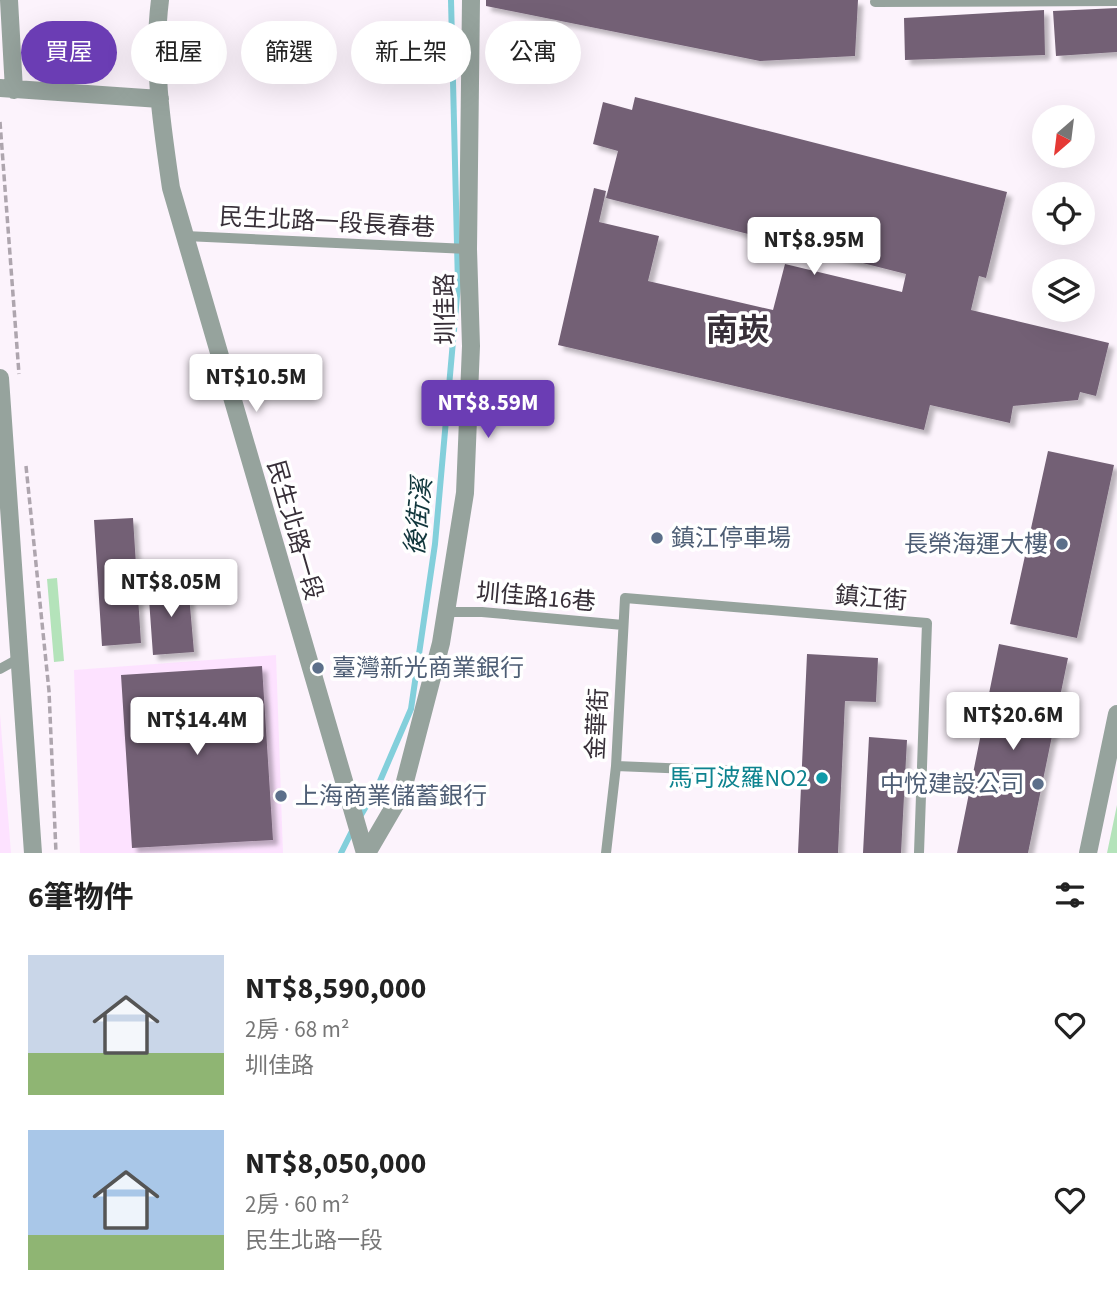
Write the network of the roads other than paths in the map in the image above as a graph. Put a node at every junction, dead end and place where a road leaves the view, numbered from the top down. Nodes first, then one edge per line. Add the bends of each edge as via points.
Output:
1 (9, 0) edge
2 (160, 0) edge
3 (471, 0) edge
4 (1117, 1) edge
5 (875, 2) dead end
6 (7, 89) edge
7 (160, 99) junction
8 (185, 236) junction
9 (464, 249) junction
10 (0, 378) edge
11 (3, 482) edge
12 (625, 598) joint
13 (445, 612) junction
14 (623, 625) junction
15 (18, 659) junction
16 (0, 669) edge
17 (1117, 715) edge
18 (616, 766) junction
19 (765, 772) dead end
20 (33, 853) edge
21 (366, 853) edge
22 (606, 853) edge
23 (919, 853) edge
24 (1087, 853) edge

1 - 6 street
2 - 7 street, 民生北路一段 via 156,30
3 - 9 street, 圳佳路
4 - 5 lane
6 - 7 street
7 - 8 street, 民生北路一段 via 171,188
8 - 9 lane, 民生北路一段長春巷
8 - 21 street, 民生北路一段
9 - 13 street, 圳佳路 via 469,442
10 - 11 street
11 - 15 street
12 - 14 lane, 金華街
12 - 23 lane, 鎮江街 via 927,623
13 - 14 lane, 圳佳路16巷
13 - 21 street, 圳佳路 via 402,793
14 - 18 lane, 金華街
15 - 16 lane
15 - 20 street
17 - 24 street
18 - 19 lane
18 - 22 lane, 金華街

